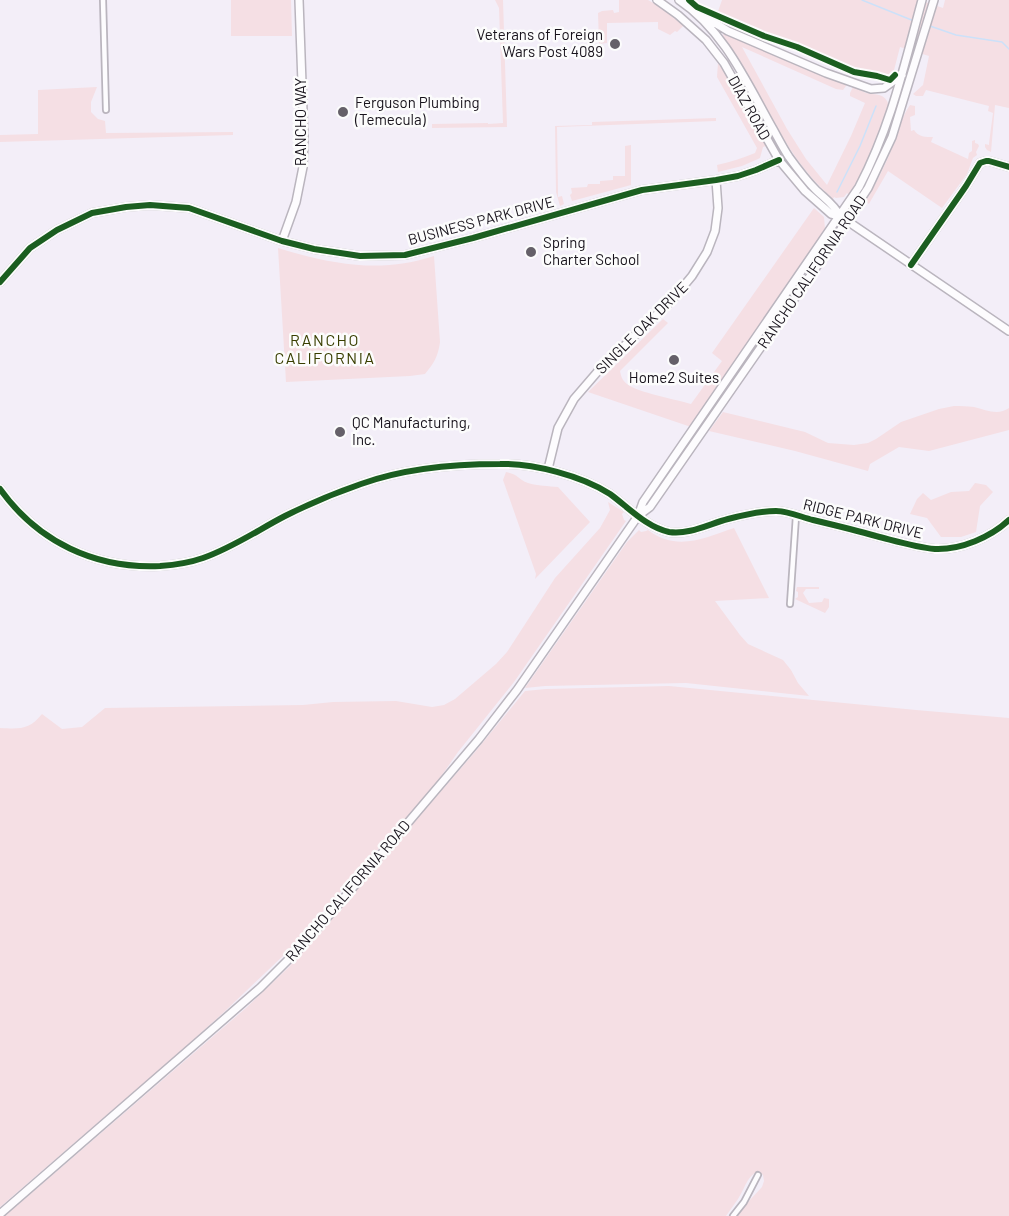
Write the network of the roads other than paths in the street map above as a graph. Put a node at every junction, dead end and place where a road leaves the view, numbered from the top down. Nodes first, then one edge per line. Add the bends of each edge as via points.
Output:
1 (103, 0) edge
2 (299, 0) edge
3 (657, 0) edge
4 (678, 0) edge
5 (922, 0) edge
6 (934, 0) edge
7 (687, 6) junction
8 (902, 75) junction
9 (106, 110) dead end
10 (779, 160) junction
11 (1009, 167) edge
12 (716, 180) junction
13 (840, 216) junction
14 (847, 221) junction
15 (282, 241) junction
16 (911, 265) junction
17 (0, 282) edge
18 (1009, 331) edge
19 (548, 469) junction
20 (0, 489) edge
21 (638, 516) junction
22 (796, 516) junction
23 (1009, 520) edge
24 (790, 604) dead end
25 (758, 1175) dead end
26 (0, 1214) edge
27 (733, 1216) edge

1 - 9 street
2 - 15 main road, RANCHO WAY via 303,167
3 - 10 main road, DIAZ ROAD via 692,26 724,63
4 - 7 main road, DIAZ ROAD
5 - 8 main road, RANCHO CALIFORNIA ROAD
6 - 14 main road, RANCHO CALIFORNIA ROAD via 885,153
7 - 8 main road via 729,31 871,89 884,88
7 - 13 main road, DIAZ ROAD via 735,59 787,154
8 - 13 main road, RANCHO CALIFORNIA ROAD via 876,153
10 - 12 main road, BUSINESS PARK DRIVE
10 - 13 main road, DIAZ ROAD via 805,191 831,214
11 - 16 main road via 989,160 981,163
12 - 15 main road, BUSINESS PARK DRIVE via 642,189 405,255 360,256
12 - 19 main road, SINGLE OAK DRIVE via 718,208 707,252 671,302 574,399 558,428
13 - 14 main road, DIAZ ROAD
13 - 21 main road, RANCHO CALIFORNIA ROAD via 643,502
14 - 16 main road, DIAZ ROAD
14 - 21 main road, RANCHO CALIFORNIA ROAD via 650,507
15 - 17 main road, BUSINESS PARK DRIVE via 189,208 126,207 92,213 57,230 30,248
16 - 18 main road, DIAZ ROAD
19 - 20 main road via 504,463 404,472 326,498 201,559 142,567 96,559 69,549 31,524
19 - 21 main road via 598,488
21 - 22 main road, RIDGE PARK DRIVE via 659,528 682,532 753,513 778,511
21 - 26 main road, RANCHO CALIFORNIA ROAD via 486,730 300,948 260,988
22 - 23 main road, RIDGE PARK DRIVE via 938,549 971,544
22 - 24 street
25 - 27 street

